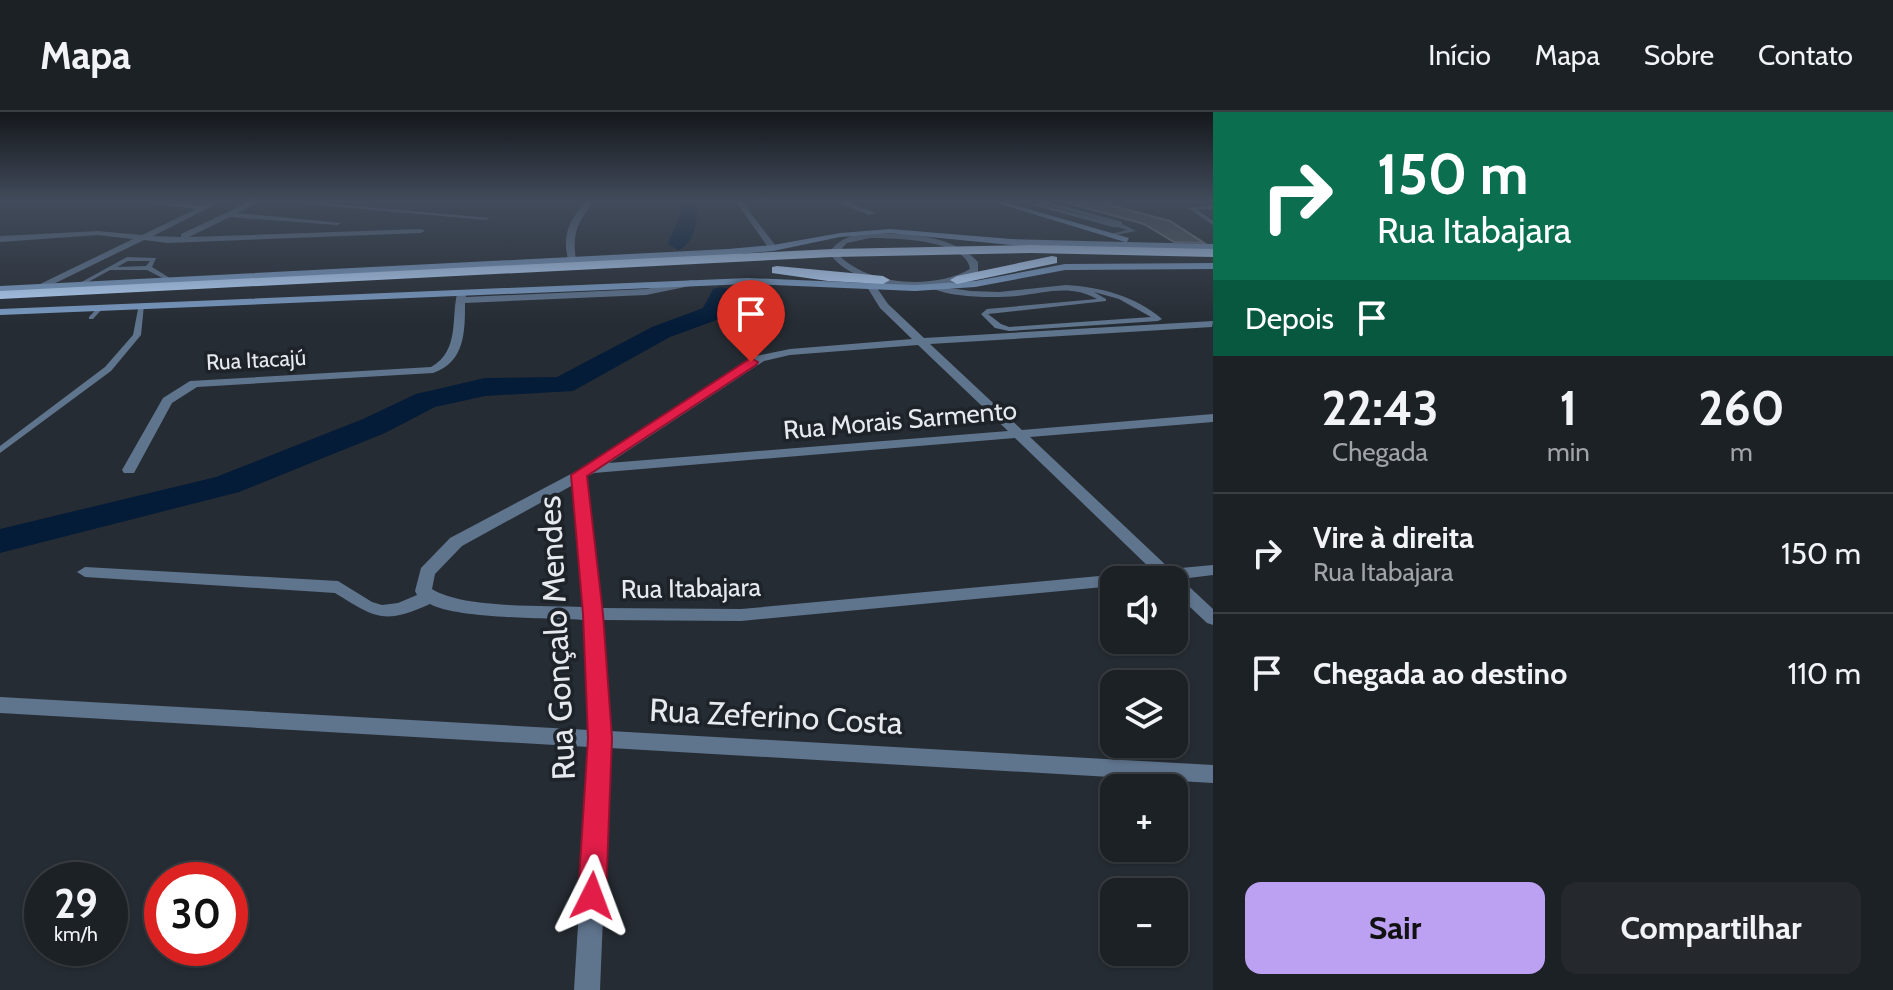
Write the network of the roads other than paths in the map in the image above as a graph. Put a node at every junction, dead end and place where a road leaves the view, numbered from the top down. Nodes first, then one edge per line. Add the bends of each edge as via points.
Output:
1 (128, 243) edge
2 (569, 243) edge
3 (769, 243) edge
4 (799, 243) edge
5 (831, 243) edge
6 (843, 243) edge
7 (932, 243) edge
8 (966, 243) edge
9 (1039, 243) edge
10 (1101, 243) edge
11 (1136, 243) edge
12 (1098, 245) junction
13 (1142, 245) junction
14 (773, 248) junction
15 (1032, 249) junction
16 (960, 250) junction
17 (833, 253) junction
18 (1213, 253) edge
19 (751, 257) junction
20 (127, 259) junction
21 (94, 260) junction
22 (572, 260) junction
23 (1052, 260) junction
24 (974, 262) junction
25 (1213, 266) edge
26 (844, 267) junction
27 (148, 268) junction
28 (110, 269) junction
29 (777, 270) junction
30 (170, 280) junction
31 (957, 280) junction
32 (878, 284) junction
33 (79, 285) junction
34 (48, 286) junction
35 (934, 288) junction
36 (1070, 288) junction
37 (108, 289) junction
38 (0, 292) edge
39 (460, 296) junction
40 (0, 303) edge
41 (141, 305) junction
42 (101, 307) junction
43 (0, 312) edge
44 (91, 318) dead end
45 (1212, 324) edge
46 (925, 341) junction
47 (1213, 418) edge
48 (1021, 435) junction
49 (0, 450) edge
50 (129, 470) dead end
51 (585, 472) junction
52 (1157, 566) edge
53 (1213, 570) edge
54 (85, 572) dead end
55 (1188, 575) edge
56 (1100, 582) edge
57 (1188, 595) edge
58 (429, 597) junction
59 (593, 614) junction
60 (1213, 619) edge
61 (0, 705) edge
62 (600, 738) junction
63 (1213, 774) edge
64 (587, 990) edge

1 - 21 street
2 - 22 street
3 - 14 street
4 - 14 street
5 - 19 highway
6 - 17 street
7 - 16 street
8 - 15 highway
9 - 12 street
10 - 12 street
11 - 13 street
12 - 13 street
13 - 18 highway
14 - 22 street
15 - 16 highway
15 - 18 highway
16 - 17 highway
16 - 24 street
17 - 19 highway
17 - 26 street
18 - 23 highway
19 - 37 highway
20 - 21 lane
20 - 27 lane via 154,259
20 - 28 lane
21 - 34 street
22 - 30 street
23 - 24 highway
23 - 31 highway
24 - 26 highway
24 - 31 street via 975,270
25 - 35 street via 1065,267
26 - 29 highway
26 - 32 street
27 - 28 lane
27 - 30 lane
28 - 33 lane
29 - 32 highway
29 - 40 highway
30 - 33 street
31 - 32 street
32 - 35 street
32 - 39 street via 793,280 692,283 646,292
32 - 46 street via 884,306
33 - 34 street
34 - 37 highway
34 - 38 street
35 - 36 lane via 1012,295
36 - 36 lane via 1104,300 984,314 1009,329 1158,319 1106,292
37 - 38 highway
39 - 41 street
39 - 50 street, Rua Itacajú via 455,352 448,363 433,370 187,386 167,401
41 - 42 street
41 - 49 lane via 137,335 108,369
42 - 43 street
42 - 44 lane
45 - 46 street
46 - 48 street
46 - 51 street via 760,358
47 - 48 street, Rua Morais Sarmento
48 - 51 street, Rua Morais Sarmento
48 - 52 street
51 - 58 street via 456,542 423,580
51 - 59 street, Rua Gonçalo Mendes
53 - 55 street, Rua Itabajara
54 - 58 street via 338,587 367,607 386,611
56 - 59 street, Rua Itabajara via 741,615
57 - 60 street
58 - 59 street, Rua Itabajara via 458,606
59 - 62 street, Rua Gonçalo Mendes
61 - 62 street, Rua Zeferino Costa
62 - 63 street, Rua Zeferino Costa
62 - 64 street, Rua Gonçalo Mendes

